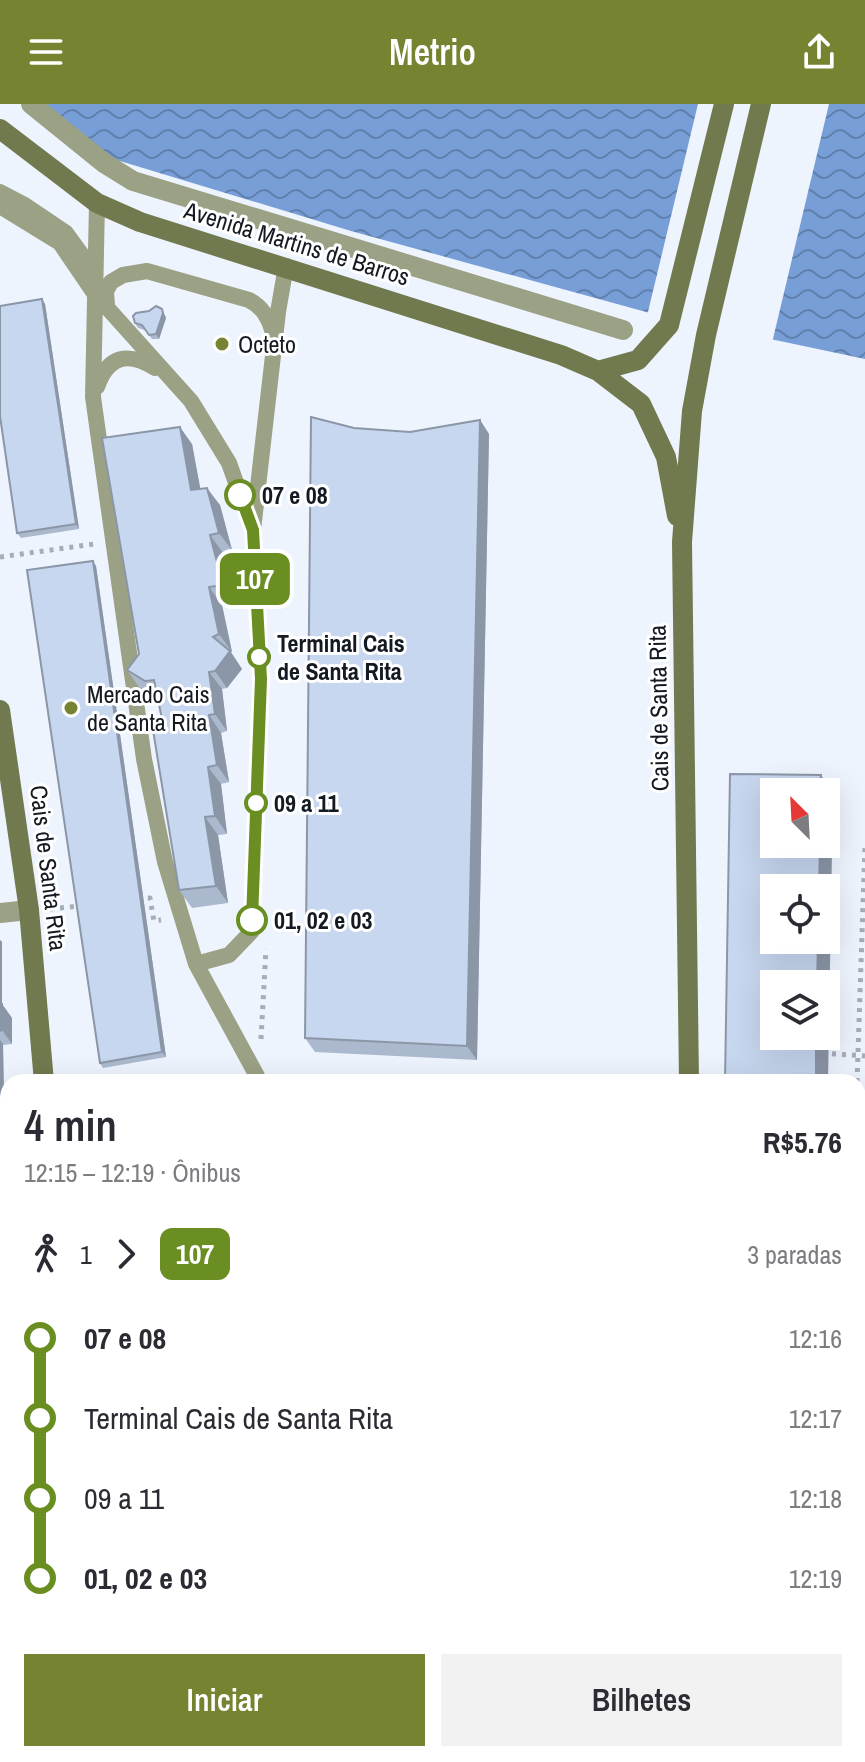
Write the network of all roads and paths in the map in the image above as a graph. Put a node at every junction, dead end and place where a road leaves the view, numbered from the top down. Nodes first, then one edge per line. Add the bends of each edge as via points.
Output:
1 (31, 104) edge
2 (724, 104) edge
3 (761, 104) edge
4 (0, 129) edge
5 (0, 192) edge
6 (97, 203) junction
7 (0, 206) edge
8 (286, 266) junction
9 (95, 273) junction
10 (94, 293) junction
11 (107, 306) junction
12 (623, 330) dead end
13 (275, 339) junction
14 (598, 371) junction
15 (171, 377) junction
16 (93, 397) junction
17 (253, 530) junction
18 (113, 541) junction
19 (682, 542) junction
20 (0, 557) edge
21 (0, 710) edge
22 (865, 846) edge
23 (127, 901) edge
24 (95, 904) edge
25 (29, 910) junction
26 (0, 913) edge
27 (182, 916) junction
28 (196, 964) junction
29 (812, 1053) edge
30 (862, 1056) edge
31 (43, 1074) edge
32 (256, 1074) edge
33 (689, 1074) edge

1 - 12 street via 133,181
2 - 14 main road via 669,325 638,360
3 - 19 main road, Cais de Santa Rita via 692,411
4 - 6 main road, Avenida Martins de Barros
5 - 9 lane via 66,233
6 - 8 main road, Avenida Martins de Barros via 140,222
6 - 9 lane
7 - 10 lane via 60,243
8 - 13 lane
8 - 14 main road, Avenida Martins de Barros
9 - 10 lane
10 - 11 lane
10 - 16 lane
11 - 13 lane via 111,282 147,271 257,304
11 - 15 lane
13 - 17 lane
14 - 19 main road, Avenida Martins de Barros via 641,404 666,457
15 - 16 lane via 141,360 121,359 102,372
15 - 17 lane via 229,463
16 - 18 lane
17 - 28 lane via 261,679 252,931 229,955
18 - 20 path
18 - 27 lane via 144,759
19 - 33 main road, Cais de Santa Rita
21 - 25 main road, Cais de Santa Rita
22 - 30 path
23 - 27 path via 150,898 154,921
24 - 25 path
25 - 26 street
25 - 31 main road, Cais de Santa Rita
27 - 28 lane
28 - 32 lane
29 - 30 path

